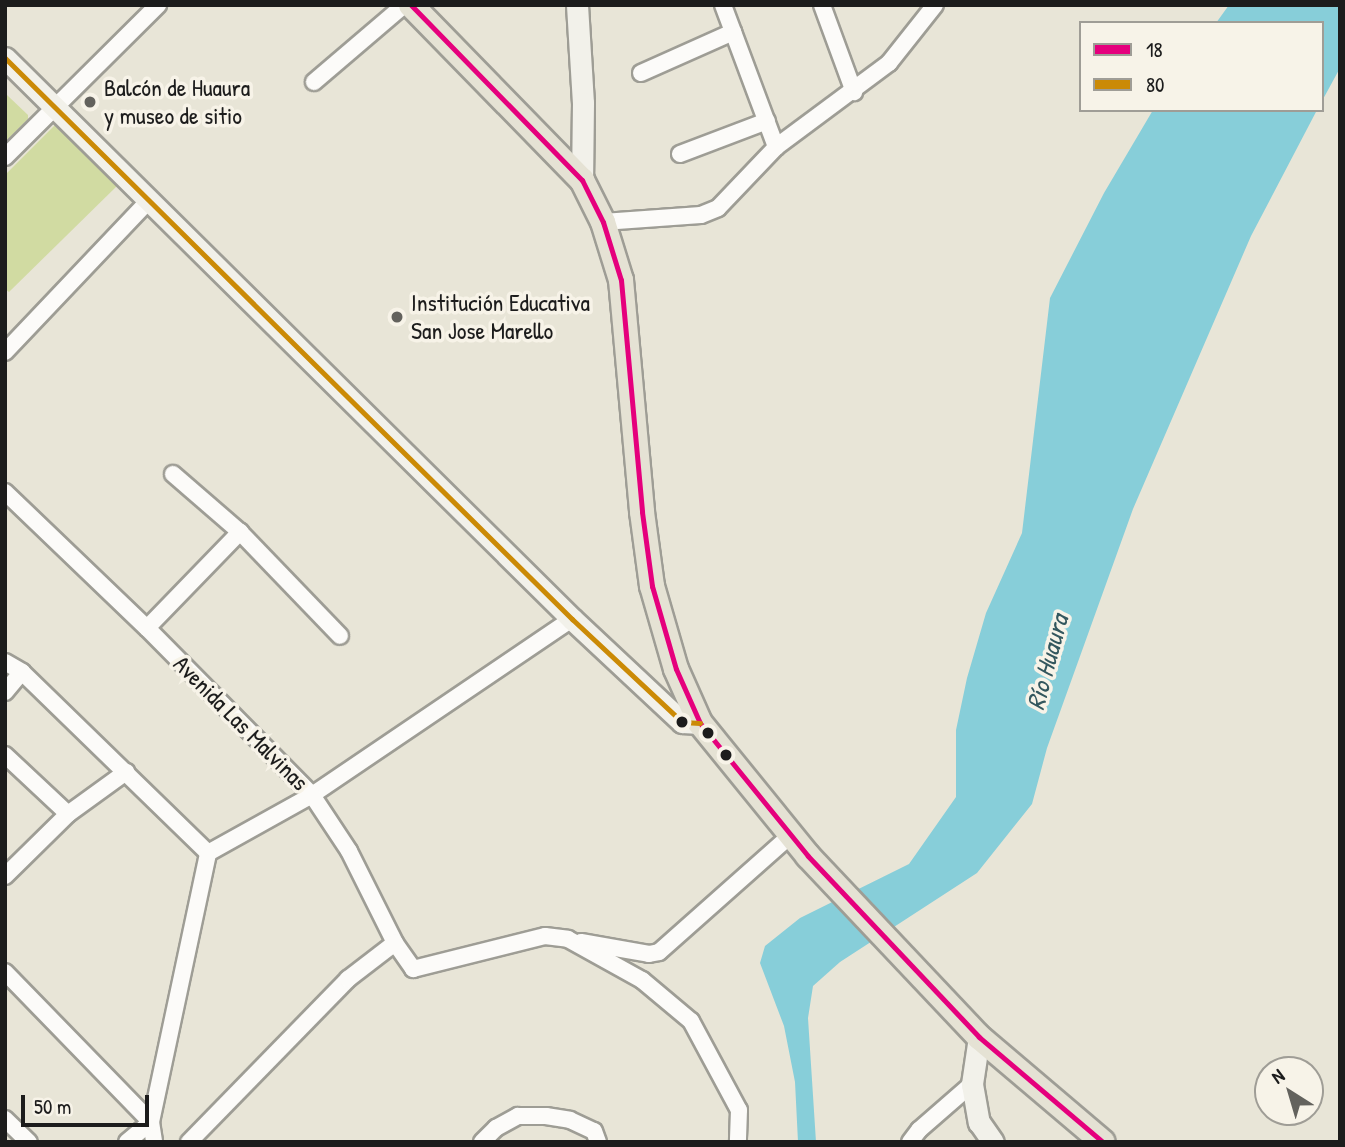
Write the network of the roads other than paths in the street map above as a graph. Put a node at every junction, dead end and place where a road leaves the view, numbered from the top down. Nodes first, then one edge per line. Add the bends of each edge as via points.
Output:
1 (158, 5) edge
2 (404, 5) edge
3 (411, 5) edge
4 (577, 5) edge
5 (723, 5) edge
6 (822, 5) edge
7 (934, 6) edge
8 (733, 32) junction
9 (5, 58) edge
10 (642, 72) dead end
11 (314, 82) dead end
12 (853, 92) junction
13 (55, 107) junction
14 (766, 121) junction
15 (776, 147) junction
16 (680, 154) dead end
17 (5, 157) edge
18 (582, 180) junction
19 (149, 201) junction
20 (603, 222) junction
21 (5, 352) edge
22 (173, 474) dead end
23 (5, 492) edge
24 (240, 532) junction
25 (572, 619) junction
26 (147, 628) junction
27 (340, 636) dead end
28 (5, 662) edge
29 (22, 672) junction
30 (5, 692) edge
31 (700, 723) junction
32 (5, 755) edge
33 (126, 772) junction
34 (312, 795) junction
35 (68, 814) junction
36 (791, 835) junction
37 (208, 853) junction
38 (5, 876) edge
39 (568, 939) junction
40 (396, 943) junction
41 (5, 972) edge
42 (979, 1037) junction
43 (972, 1084) junction
44 (5, 1119) edge
45 (151, 1122) junction
46 (201, 1138) edge
47 (29, 1142) edge
48 (127, 1142) edge
49 (154, 1142) edge
50 (482, 1142) edge
51 (598, 1142) edge
52 (738, 1142) edge
53 (911, 1142) edge
54 (993, 1142) edge
55 (1103, 1142) edge

1 - 13 street
2 - 11 street
3 - 18 main road
4 - 18 main road
5 - 8 street
6 - 12 street
7 - 12 street via 889,63
8 - 10 street
8 - 14 street
9 - 13 main road
12 - 15 street
13 - 17 street
13 - 19 main road
14 - 15 street
14 - 16 street
15 - 20 street via 711,212
18 - 20 main road
19 - 21 street
19 - 25 main road
20 - 31 main road via 621,280 652,586 676,669
22 - 24 street
23 - 26 street, Avenida Las Malvinas
24 - 26 street
24 - 27 street
25 - 31 main road via 681,722
25 - 34 street, Avenida Las Malvinas
26 - 34 street, Avenida Las Malvinas
28 - 29 street
29 - 30 street
29 - 33 street
31 - 36 main road
32 - 35 street
33 - 35 street
33 - 37 street
34 - 37 street
34 - 40 street via 349,851
35 - 38 street
36 - 39 street via 659,952
36 - 42 main road
37 - 45 street
39 - 40 street via 545,936 413,969
39 - 52 street via 642,980 691,1021 739,1110
40 - 46 street via 348,979
41 - 45 street
42 - 43 main road
42 - 55 main road
43 - 53 street
43 - 54 main road via 979,1122
44 - 47 street
45 - 48 street
45 - 49 street
50 - 51 street via 519,1116 570,1120 594,1131

